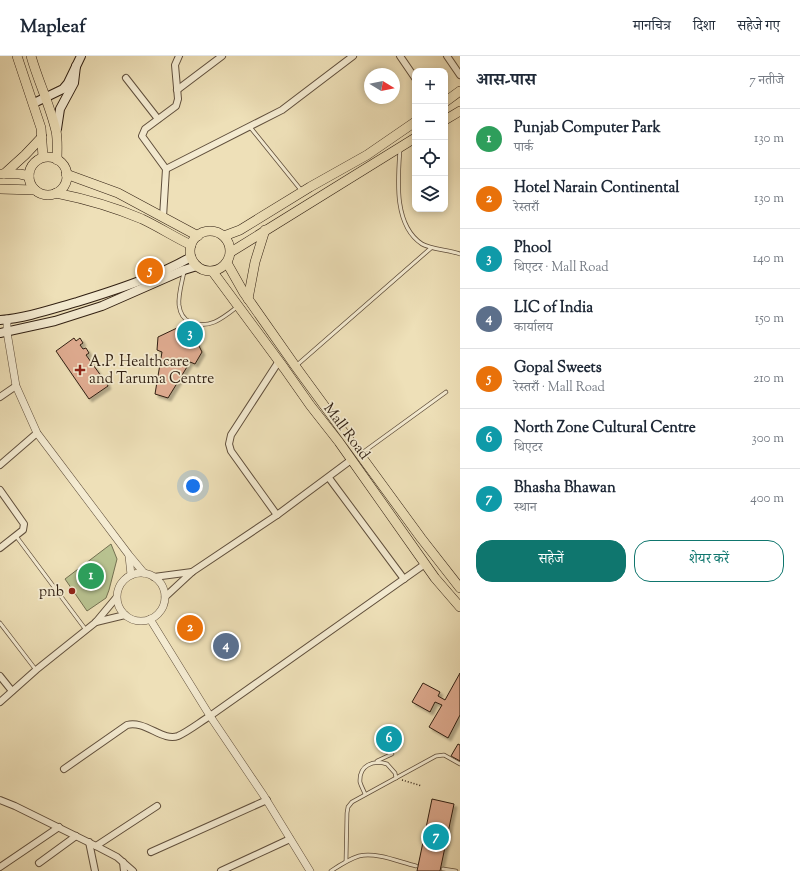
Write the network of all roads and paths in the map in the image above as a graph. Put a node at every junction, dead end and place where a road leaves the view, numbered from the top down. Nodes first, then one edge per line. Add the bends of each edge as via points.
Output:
1 (17, 56) edge
2 (31, 56) edge
3 (81, 56) edge
4 (179, 56) edge
5 (222, 56) edge
6 (353, 56) edge
7 (400, 56) edge
8 (446, 56) edge
9 (76, 66) junction
10 (412, 74) edge
11 (460, 75) edge
12 (126, 78) dead end
13 (177, 90) junction
14 (460, 91) edge
15 (45, 98) junction
16 (448, 100) edge
17 (34, 103) junction
18 (460, 111) edge
19 (448, 118) edge
20 (158, 119) junction
21 (412, 124) edge
22 (250, 127) junction
23 (56, 133) junction
24 (42, 137) junction
25 (412, 140) edge
26 (400, 147) junction
27 (43, 157) junction
28 (57, 160) junction
29 (166, 169) junction
30 (2, 174) edge
31 (66, 174) junction
32 (29, 176) junction
33 (0, 189) edge
34 (35, 190) junction
35 (302, 192) junction
36 (56, 193) junction
37 (163, 217) junction
38 (265, 230) junction
39 (198, 236) junction
40 (224, 236) junction
41 (191, 245) junction
42 (431, 248) junction
43 (231, 252) junction
44 (460, 254) edge
45 (191, 256) junction
46 (227, 263) junction
47 (197, 266) junction
48 (184, 270) junction
49 (213, 272) junction
50 (248, 299) junction
51 (239, 306) junction
52 (3, 319) edge
53 (4, 332) edge
54 (279, 361) junction
55 (296, 367) junction
56 (16, 386) junction
57 (446, 392) dead end
58 (0, 397) edge
59 (37, 433) junction
60 (360, 454) junction
61 (351, 460) junction
62 (0, 465) edge
63 (329, 478) junction
64 (0, 490) edge
65 (277, 515) junction
66 (16, 536) junction
67 (0, 548) edge
68 (129, 555) junction
69 (425, 564) junction
70 (192, 572) junction
71 (144, 573) junction
72 (131, 574) junction
73 (154, 576) junction
74 (404, 579) junction
75 (460, 588) edge
76 (165, 597) junction
77 (116, 598) junction
78 (460, 607) edge
79 (125, 615) junction
80 (150, 619) junction
81 (96, 622) junction
82 (0, 623) edge
83 (86, 630) junction
84 (36, 670) junction
85 (0, 676) edge
86 (12, 691) junction
87 (0, 702) edge
88 (210, 716) junction
89 (392, 754) dead end
90 (375, 762) junction
91 (460, 764) edge
92 (64, 769) dead end
93 (396, 778) junction
94 (422, 786) dead end
95 (365, 794) junction
96 (0, 800) edge
97 (267, 800) junction
98 (157, 806) dead end
99 (59, 827) junction
100 (76, 836) junction
101 (290, 839) junction
102 (89, 842) junction
103 (96, 846) junction
104 (151, 852) dead end
105 (346, 861) junction
106 (123, 862) junction
107 (38, 863) dead end
108 (0, 866) edge
109 (416, 866) dead end
110 (443, 869) dead end
111 (96, 871) edge
112 (124, 871) edge
113 (133, 871) edge
114 (221, 871) edge
115 (310, 871) edge
116 (331, 871) edge
117 (458, 871) edge

1 - 17 main road
2 - 15 main road
3 - 9 main road
4 - 13 street via 176,66
5 - 13 street
6 - 22 street via 282,110
7 - 10 street
8 - 11 street
9 - 15 main road via 68,84
9 - 23 main road via 74,83 60,109
12 - 20 street
13 - 20 street via 176,106
14 - 16 main road
15 - 17 main road
15 - 23 main road
17 - 24 main road
18 - 19 main road
20 - 29 street via 145,129 142,136
21 - 35 main road via 367,155
22 - 29 street
22 - 35 lane
23 - 28 main road
24 - 27 main road
24 - 30 main road
25 - 26 main road
26 - 38 main road
26 - 42 lane via 397,179 403,217 413,236
27 - 28 main road
27 - 32 main road via 32,166
28 - 31 main road via 64,166
29 - 37 street
30 - 32 main road
31 - 36 main road via 63,187
31 - 37 main road via 118,193
32 - 34 main road
33 - 34 main road
34 - 36 main road via 43,195
35 - 40 main road via 240,230
36 - 41 main road via 128,213
37 - 39 main road
38 - 43 main road
38 - 50 main road via 255,262
39 - 40 main road via 208,231
39 - 41 main road
40 - 43 main road
41 - 45 main road
42 - 44 lane
42 - 55 lane
43 - 46 main road
45 - 47 main road
45 - 52 main road via 175,265 101,294 51,310
46 - 49 main road
46 - 50 main road, Mall Road
47 - 48 main road
47 - 49 main road
48 - 51 lane via 179,302 181,314 186,320 207,325 218,321
48 - 53 main road via 102,306 55,321
49 - 51 main road, Mall Road
50 - 55 main road, Mall Road
51 - 54 main road, Mall Road
52 - 53 street
53 - 56 street
54 - 61 main road, Mall Road
54 - 65 street via 231,435 229,444 231,451
55 - 60 main road, Mall Road
56 - 58 street
56 - 59 street
57 - 60 lane
59 - 62 street
59 - 68 street
60 - 75 main road, Mall Road
61 - 63 street
61 - 69 main road, Mall Road
63 - 65 street
63 - 74 street
64 - 66 street via 24,524 23,530
65 - 70 street
66 - 67 street
66 - 83 lane
68 - 71 street
68 - 72 street
69 - 74 street
69 - 78 main road, Mall Road
70 - 73 street
70 - 76 street
71 - 72 street
71 - 73 street
72 - 77 street via 118,589
73 - 76 street via 160,582
74 - 88 street
76 - 80 street via 162,607
77 - 79 street via 120,610
77 - 81 street
79 - 80 street via 132,620
79 - 81 street
80 - 88 street
81 - 83 street
82 - 84 lane
83 - 84 street
84 - 86 street
85 - 86 street
86 - 87 street
88 - 92 street via 178,736 167,735 137,724 127,726
88 - 97 street
89 - 90 lane
90 - 93 lane via 387,764
90 - 95 lane via 362,771 360,784
91 - 93 lane via 440,755
93 - 94 path
93 - 95 lane
95 - 105 lane via 348,807
96 - 99 street
97 - 101 street
97 - 104 street
98 - 103 street
99 - 100 street
99 - 108 street
100 - 102 street
100 - 107 street
101 - 114 street
101 - 115 street
102 - 103 street
102 - 111 street
103 - 106 street
105 - 109 lane via 367,855
105 - 116 lane
106 - 112 street
106 - 113 street
110 - 117 lane

